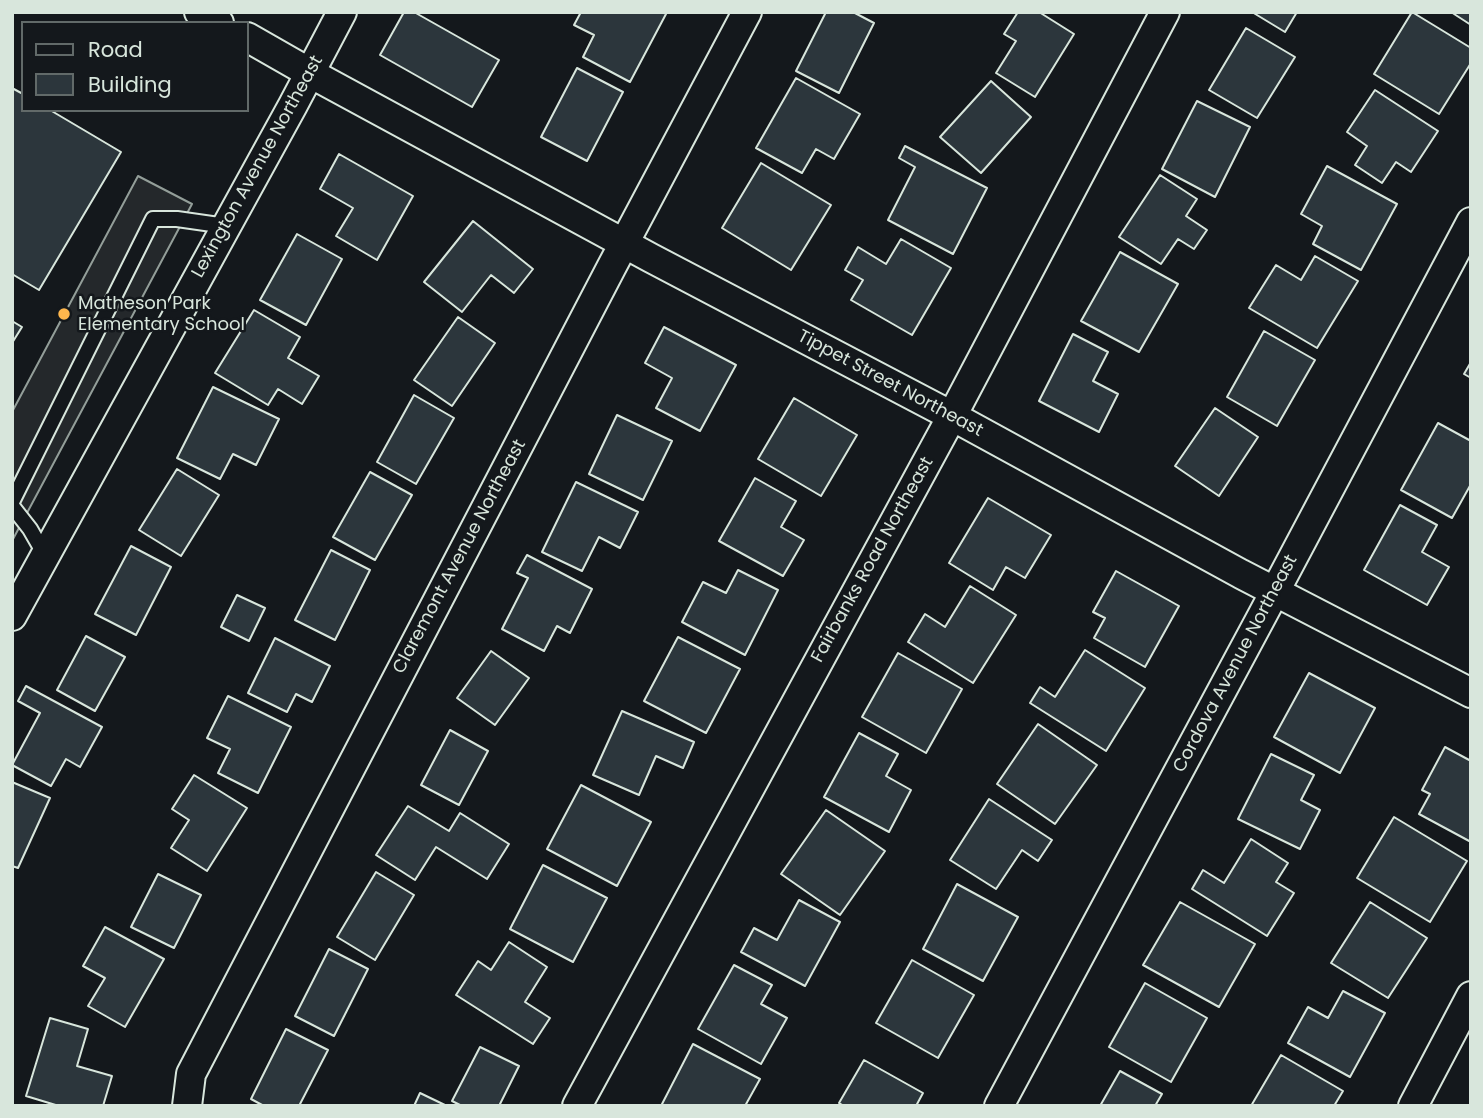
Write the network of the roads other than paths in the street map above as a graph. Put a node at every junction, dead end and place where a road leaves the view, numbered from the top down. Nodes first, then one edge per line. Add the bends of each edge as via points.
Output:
1 (199, 12) edge
2 (342, 12) edge
3 (747, 12) edge
4 (1165, 12) edge
5 (215, 21) edge
6 (248, 38) edge
7 (310, 73) junction
8 (226, 226) junction
9 (1470, 227) edge
10 (624, 243) junction
11 (952, 416) junction
12 (12, 504) edge
13 (45, 555) junction
14 (1275, 592) junction
15 (12, 616) edge
16 (1471, 694) edge
17 (1471, 996) edge
18 (187, 1106) edge
19 (577, 1106) edge
20 (999, 1106) edge
21 (1412, 1106) edge

1 - 5 street
2 - 7 street, Lexington Avenue Northeast
3 - 10 street, Claremont Avenue Northeast
4 - 11 street, Fairbanks Road Northeast
6 - 7 street, Tippet Street Northeast
7 - 8 street, Lexington Avenue Northeast
7 - 10 street, Tippet Street Northeast
8 - 12 lane via 153,219
8 - 13 street, Lexington Avenue Northeast
9 - 14 street, Cordova Avenue Northeast
10 - 11 street, Tippet Street Northeast
10 - 18 street, Claremont Avenue Northeast via 191,1074
11 - 14 street, Tippet Street Northeast
11 - 19 street, Fairbanks Road Northeast
12 - 13 lane
13 - 15 street, Lexington Avenue Northeast
14 - 16 street, Tippet Street Northeast
14 - 20 street, Cordova Avenue Northeast
17 - 21 street

